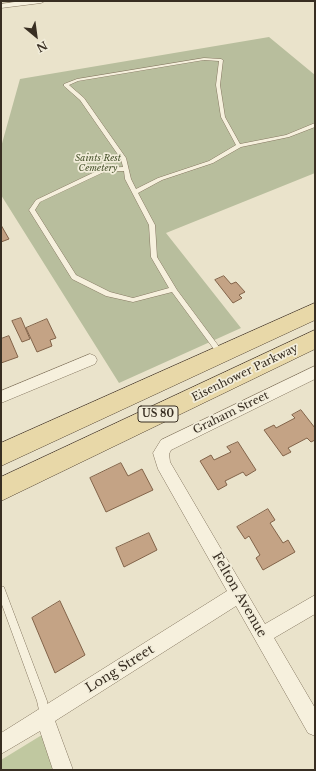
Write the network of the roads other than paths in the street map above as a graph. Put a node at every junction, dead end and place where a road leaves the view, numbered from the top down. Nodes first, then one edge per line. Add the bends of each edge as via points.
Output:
1 (42, 1) edge
2 (1, 6) edge
3 (315, 125) edge
4 (239, 146) junction
5 (126, 169) junction
6 (135, 192) junction
7 (173, 289) junction
8 (315, 311) edge
9 (315, 339) edge
10 (221, 354) junction
11 (90, 360) dead end
12 (315, 372) edge
13 (1, 397) edge
14 (1, 455) edge
15 (163, 464) joint
16 (1, 489) edge
17 (1, 590) edge
18 (239, 594) junction
19 (315, 604) edge
20 (263, 635) junction
21 (44, 716) junction
22 (315, 726) edge
23 (1, 744) edge
24 (62, 770) edge

1 - 2 street
3 - 4 lane via 287,136
4 - 5 lane via 223,118 218,85 221,60 197,60 77,80 66,85 82,99 124,159
4 - 6 lane via 211,162 160,179
5 - 6 lane
5 - 7 lane via 105,169 38,201 32,210 74,277 108,294 134,300
6 - 7 lane via 152,226 154,257
7 - 10 lane
8 - 10 main road, US 80
9 - 16 main road, Eisenhower Parkway / US 80
10 - 14 main road, US 80
11 - 13 street
12 - 15 street, Graham Street via 166,445 161,453
15 - 18 street, Felton Avenue
17 - 21 lane via 42,701
18 - 20 street, Felton Avenue
18 - 21 street, Long Street
19 - 20 street
20 - 22 street, Felton Avenue
21 - 23 street, Long Street
21 - 24 street

